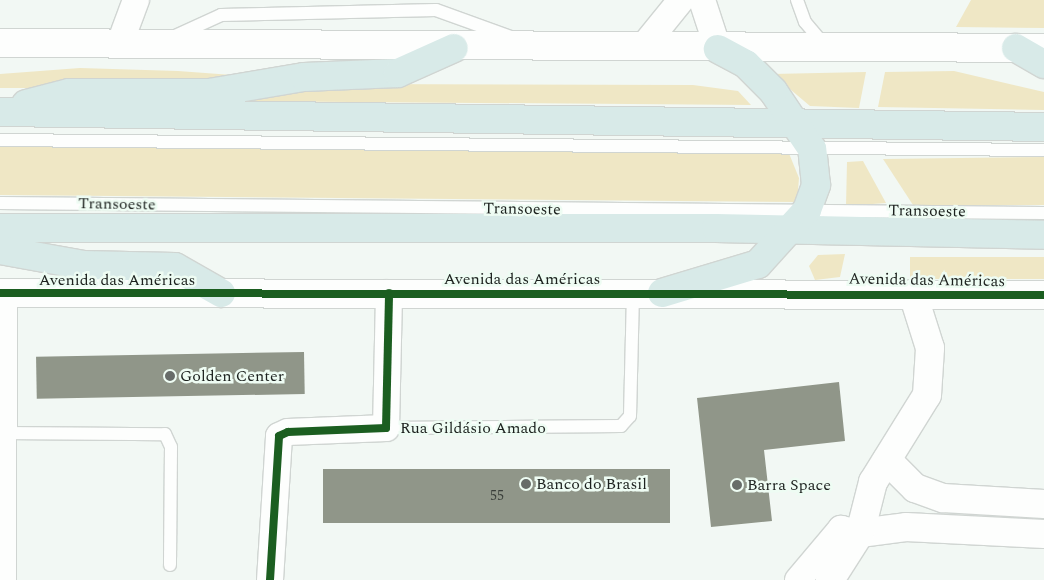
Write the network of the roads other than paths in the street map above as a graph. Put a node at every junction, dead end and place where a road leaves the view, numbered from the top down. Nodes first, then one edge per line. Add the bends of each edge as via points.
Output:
1 (136, 0) edge
2 (681, 0) edge
3 (702, 0) edge
4 (797, 0) edge
5 (0, 42) edge
6 (120, 43) junction
7 (156, 44) junction
8 (536, 47) junction
9 (825, 47) junction
10 (454, 48) junction
11 (643, 48) junction
12 (1016, 48) junction
13 (1044, 48) edge
14 (718, 49) junction
15 (1044, 64) edge
16 (5, 112) edge
17 (797, 124) junction
18 (1044, 127) edge
19 (0, 140) edge
20 (812, 149) junction
21 (1044, 150) edge
22 (0, 203) edge
23 (807, 210) junction
24 (1044, 213) edge
25 (0, 228) edge
26 (791, 231) junction
27 (1044, 235) edge
28 (0, 250) edge
29 (2, 293) edge
30 (221, 293) junction
31 (388, 293) junction
32 (633, 293) junction
33 (662, 293) junction
34 (913, 294) junction
35 (1044, 295) edge
36 (386, 428) junction
37 (3, 433) junction
38 (887, 460) junction
39 (1044, 504) edge
40 (860, 533) junction
41 (1044, 534) edge
42 (170, 565) dead end
43 (2, 580) edge
44 (270, 580) edge
45 (798, 580) edge
46 (830, 580) edge

1 - 6 street
2 - 11 street
3 - 14 street
4 - 9 lane via 806,22
5 - 6 main road
6 - 7 main road
7 - 8 lane via 221,15 436,10
7 - 10 main road
8 - 10 main road
8 - 11 main road
9 - 12 main road
9 - 14 main road
10 - 16 highway via 398,73 304,77 209,93 61,94
11 - 14 main road
12 - 13 main road
12 - 15 highway
14 - 17 highway via 746,64 773,91
16 - 17 highway
17 - 18 highway
17 - 20 highway
19 - 20 lane
20 - 21 lane
20 - 23 highway via 817,171
22 - 23 lane, Transoeste
23 - 24 lane, Transoeste
23 - 26 highway
25 - 26 highway
26 - 27 highway
26 - 33 highway via 758,264
28 - 30 highway via 84,266 175,267
29 - 30 main road, Avenida das Américas
29 - 37 street
30 - 31 main road, Avenida das Américas
31 - 32 main road, Avenida das Américas
31 - 36 street
32 - 33 main road, Avenida das Américas
32 - 36 lane, Rua Gildásio Amado via 630,416 614,428
33 - 34 main road, Avenida das Américas
34 - 35 main road, Avenida das Américas
34 - 38 main road via 930,348 932,372 928,395
36 - 44 street, Rua Gildásio Amado via 288,432 275,441
37 - 42 lane via 165,434 171,447
37 - 43 street
38 - 39 main road via 915,488 943,498
38 - 40 main road via 873,482
40 - 41 main road via 906,527
40 - 45 street via 841,529
40 - 46 main road

